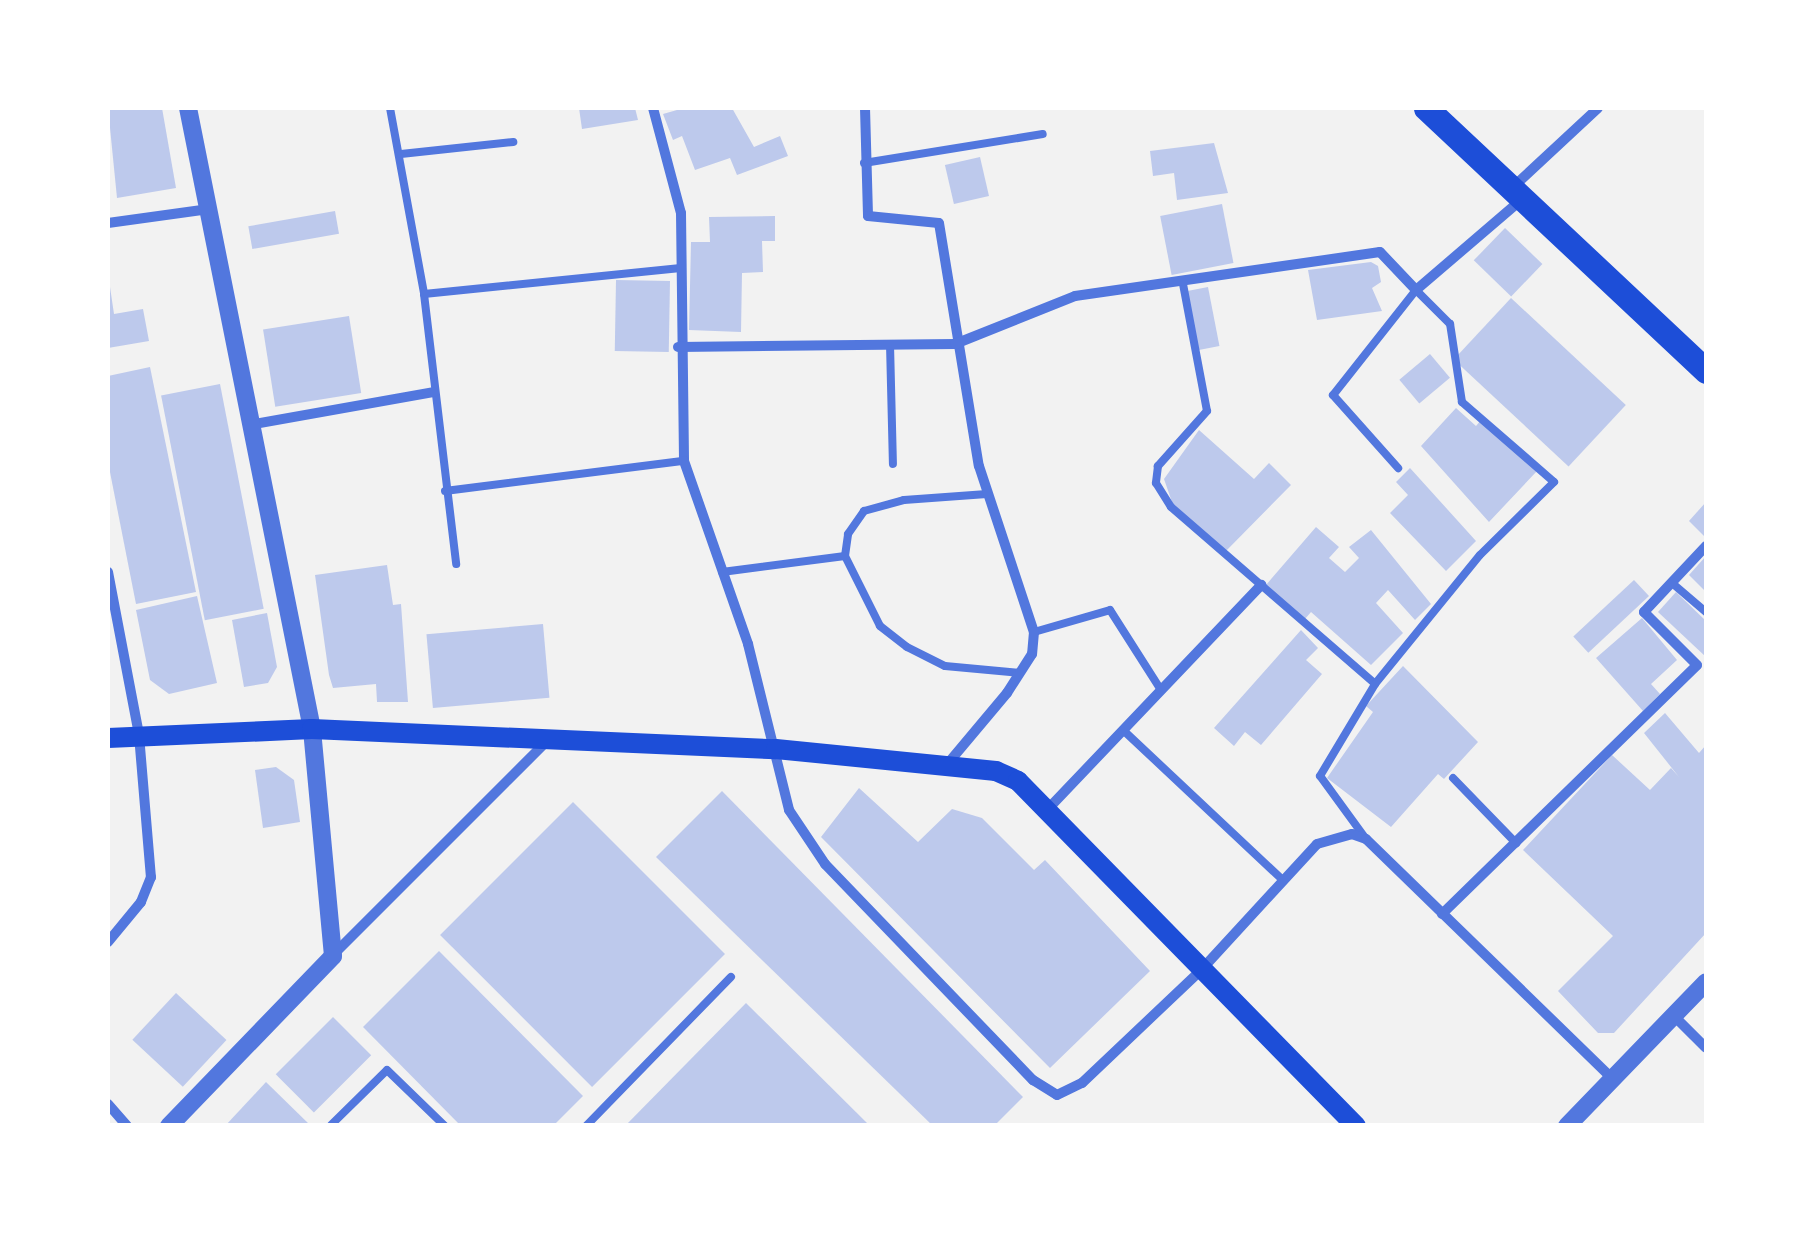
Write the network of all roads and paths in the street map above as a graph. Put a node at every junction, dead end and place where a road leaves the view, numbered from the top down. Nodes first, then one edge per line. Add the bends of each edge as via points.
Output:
1 (188, 108) edge
2 (390, 108) edge
3 (654, 108) edge
4 (864, 108) edge
5 (1426, 108) edge
6 (1598, 108) edge
7 (1043, 134) dead end
8 (513, 142) dead end
9 (401, 154) junction
10 (864, 162) junction
11 (1518, 193) junction
12 (209, 209) junction
13 (108, 223) edge
14 (681, 268) junction
15 (1183, 284) junction
16 (1416, 290) junction
17 (424, 294) junction
18 (890, 344) junction
19 (955, 344) junction
20 (678, 347) junction
21 (1706, 371) edge
22 (434, 392) junction
23 (254, 424) junction
24 (684, 460) junction
25 (893, 464) dead end
26 (1398, 468) dead end
27 (444, 491) junction
28 (987, 494) junction
29 (1706, 546) edge
30 (845, 556) junction
31 (456, 564) dead end
32 (108, 572) edge
33 (722, 572) junction
34 (1672, 583) junction
35 (1261, 586) junction
36 (1706, 612) edge
37 (1034, 632) junction
38 (1020, 673) junction
39 (1376, 684) junction
40 (1160, 690) junction
41 (312, 729) junction
42 (1123, 730) junction
43 (139, 735) junction
44 (108, 738) edge
45 (547, 742) junction
46 (776, 749) junction
47 (949, 762) junction
48 (1453, 778) dead end
49 (1047, 810) junction
50 (1366, 839) junction
51 (1516, 843) junction
52 (1282, 880) junction
53 (1442, 914) junction
54 (108, 942) edge
55 (333, 956) junction
56 (1203, 968) junction
57 (730, 977) dead end
58 (1706, 982) edge
59 (1674, 1016) junction
60 (1706, 1048) edge
61 (1613, 1079) junction
62 (108, 1104) edge
63 (331, 1125) edge
64 (127, 1126) edge
65 (169, 1126) edge
66 (445, 1126) edge
67 (586, 1126) edge
68 (1356, 1126) edge
69 (1566, 1126) edge

1 - 12 street
2 - 9 lane
3 - 14 street via 676,179
4 - 10 street
5 - 11 main road
6 - 11 street
7 - 10 lane
8 - 9 lane
9 - 17 lane
10 - 19 street via 868,216 939,223
11 - 16 street
11 - 21 main road
12 - 13 street
12 - 23 street
14 - 17 lane
14 - 20 street
15 - 16 street via 1380,252
15 - 19 street via 1075,296
15 - 35 lane via 1207,411 1158,466 1156,483 1171,507
16 - 26 lane via 1333,396
16 - 39 lane via 1450,324 1462,402 1554,482 1480,554
17 - 22 lane
18 - 19 street
18 - 20 street
18 - 25 lane
19 - 28 street
20 - 24 street
22 - 23 street
22 - 27 lane
23 - 41 street
24 - 27 lane
24 - 33 street
27 - 31 lane
28 - 30 lane via 904,500 864,511 848,534
28 - 37 street
29 - 34 street
30 - 33 lane
30 - 38 lane via 880,626 907,647 946,666
32 - 43 street
33 - 46 street
34 - 36 lane
34 - 51 street via 1644,612 1696,664
35 - 39 lane
35 - 40 street
37 - 38 street via 1032,654
37 - 40 lane via 1110,610
38 - 47 street
39 - 50 lane via 1320,776
40 - 42 street
41 - 43 main road
41 - 45 main road
41 - 55 street
42 - 49 street
42 - 52 lane
43 - 44 main road
43 - 54 street via 151,877 141,902
45 - 46 main road
45 - 55 street
46 - 47 main road
46 - 56 street via 789,810 825,864 1041,1088 1065,1094 1082,1083
47 - 49 main road via 1018,780
48 - 51 lane
49 - 56 main road
50 - 52 street via 1337,835 1318,844
50 - 53 street
51 - 53 street
52 - 56 street
53 - 61 street
55 - 65 street
56 - 68 main road
57 - 67 lane
58 - 59 street
59 - 60 street
59 - 61 street
61 - 69 street
62 - 64 street
63 - 66 lane via 387,1070

